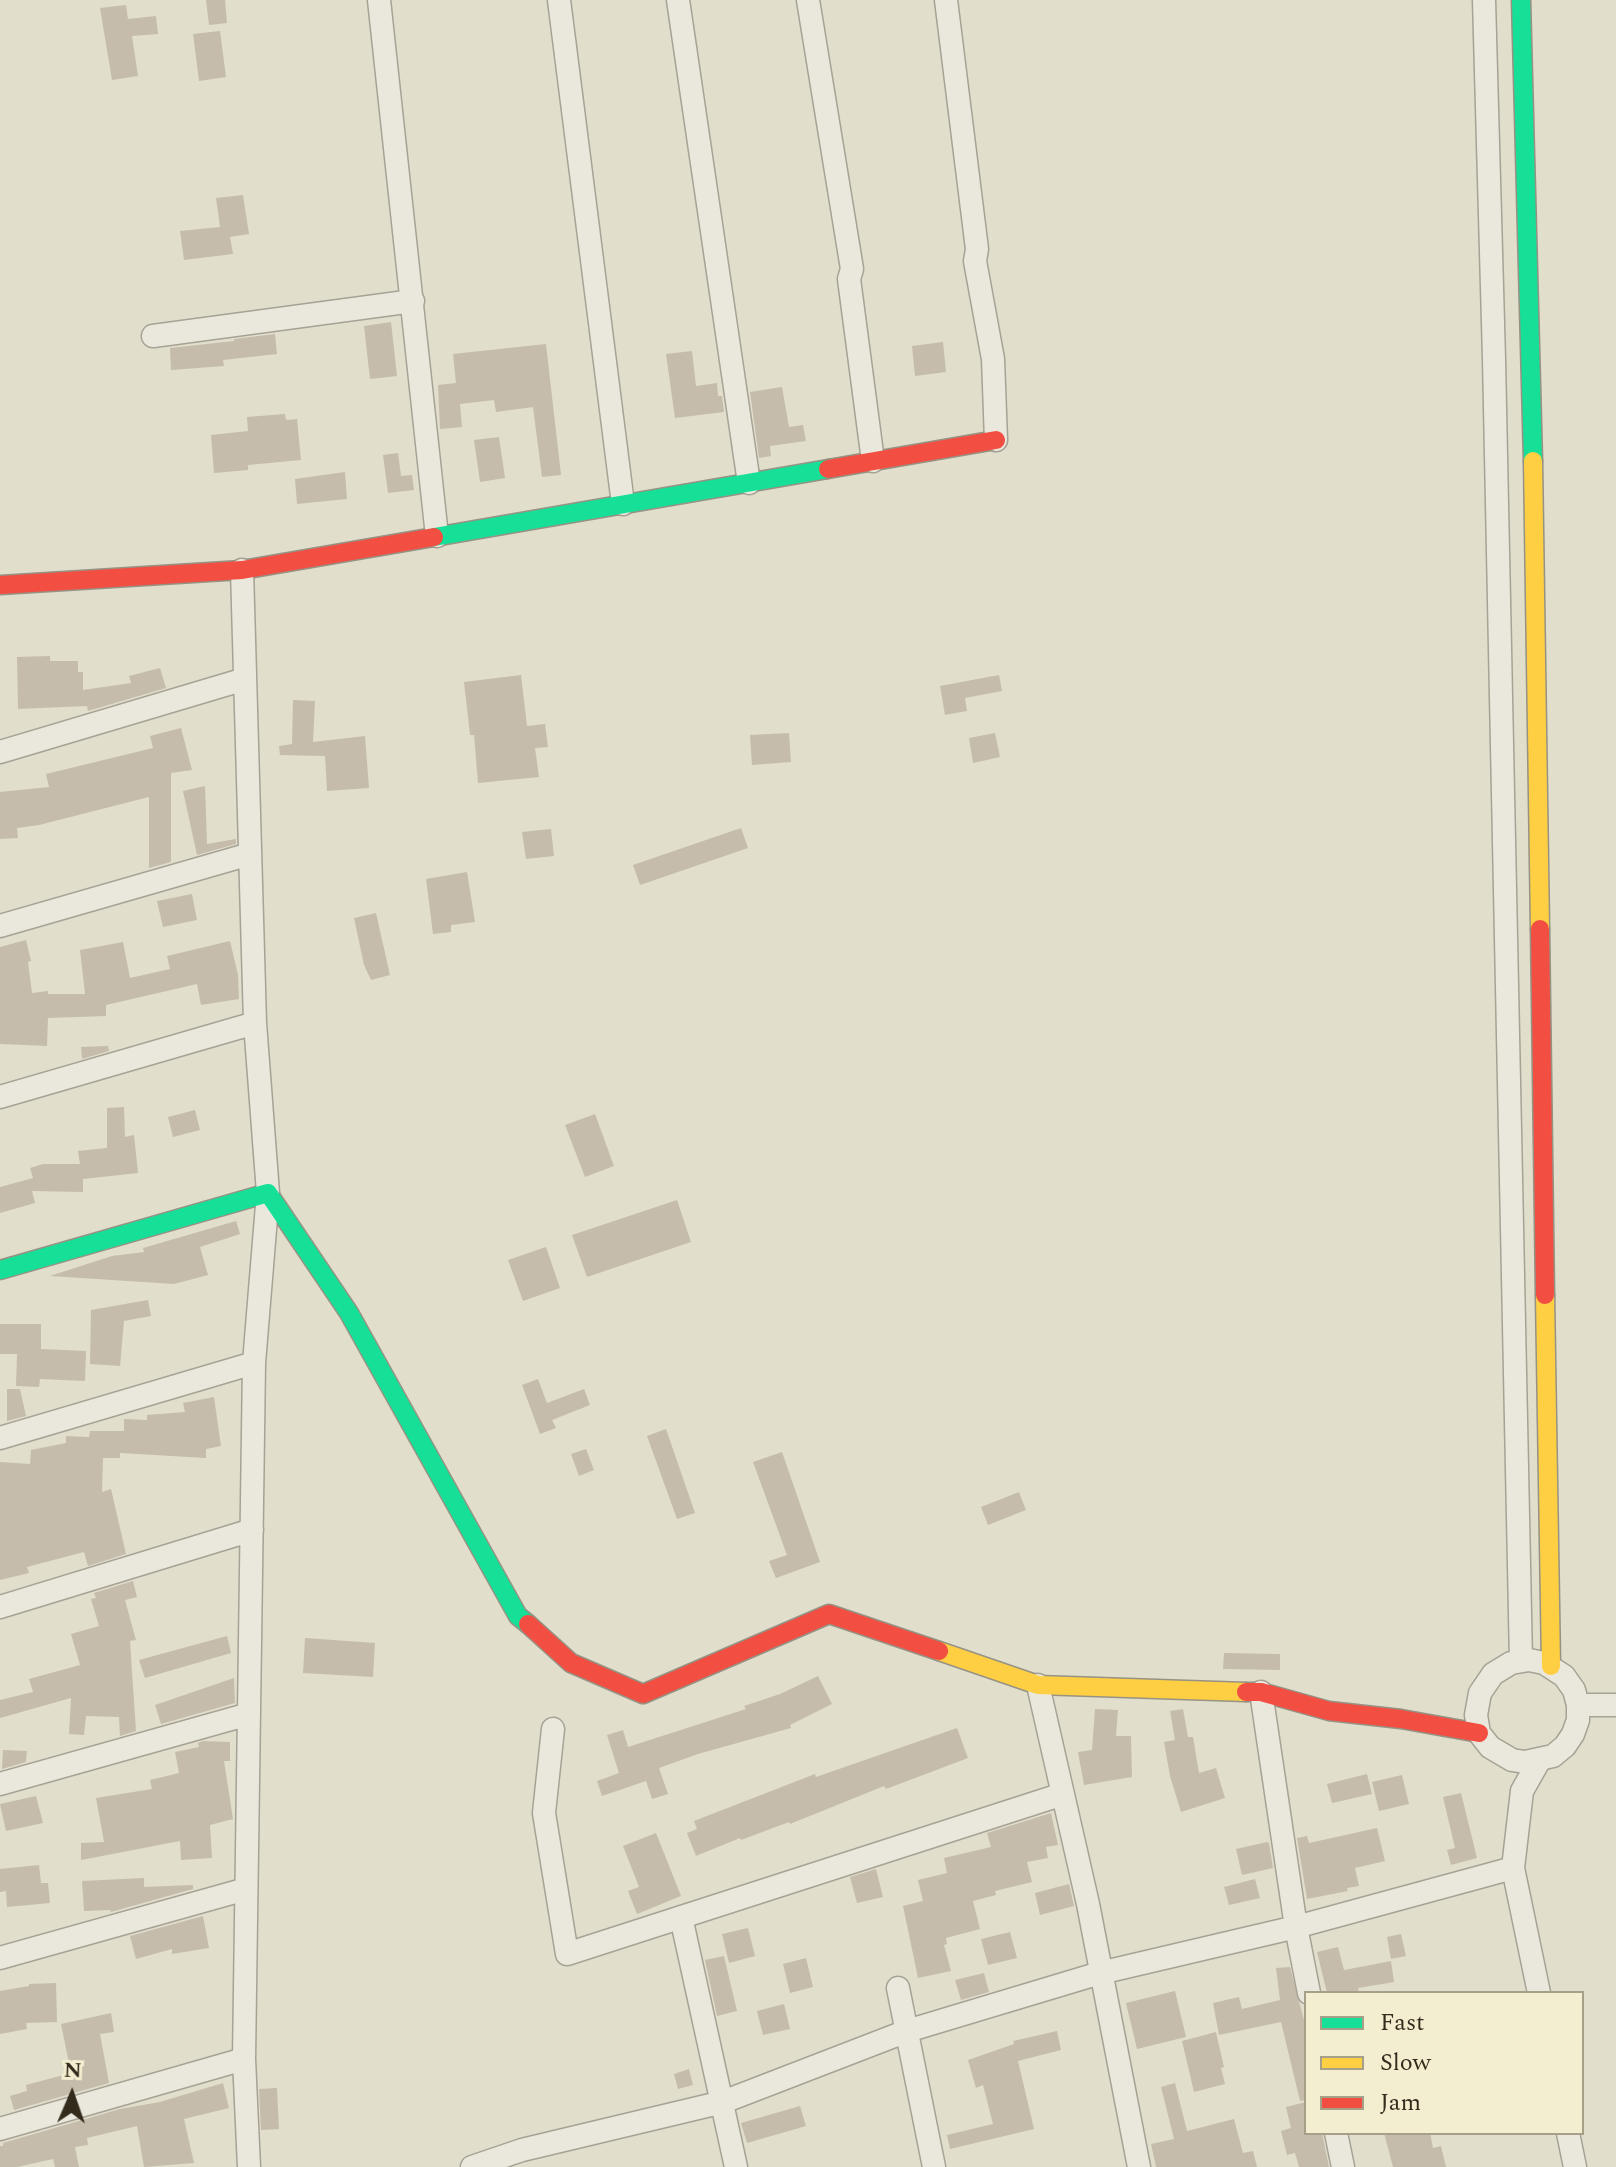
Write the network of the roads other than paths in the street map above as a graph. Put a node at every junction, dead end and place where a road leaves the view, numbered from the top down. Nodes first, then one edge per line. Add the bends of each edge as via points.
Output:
1 (379, 0) edge
2 (559, 0) edge
3 (678, 0) edge
4 (808, 0) edge
5 (946, 0) edge
6 (1484, 0) edge
7 (1521, 0) edge
8 (413, 301) junction
9 (153, 336) dead end
10 (996, 440) joint
11 (873, 461) junction
12 (749, 483) junction
13 (623, 504) junction
14 (437, 536) junction
15 (242, 570) junction
16 (0, 585) edge
17 (245, 679) junction
18 (0, 752) edge
19 (250, 854) junction
20 (0, 926) edge
21 (255, 1023) junction
22 (0, 1097) edge
23 (268, 1193) junction
24 (0, 1270) edge
25 (254, 1363) junction
26 (0, 1438) edge
27 (252, 1530) junction
28 (0, 1607) edge
29 (1521, 1661) junction
30 (1551, 1666) junction
31 (1038, 1685) junction
32 (1261, 1692) junction
33 (1578, 1705) junction
34 (1616, 1705) edge
35 (249, 1714) junction
36 (553, 1729) dead end
37 (1479, 1733) junction
38 (1539, 1761) junction
39 (0, 1784) edge
40 (1063, 1794) junction
41 (1513, 1868) junction
42 (246, 1889) junction
43 (681, 1917) junction
44 (1296, 1927) junction
45 (0, 1958) edge
46 (1100, 1973) junction
47 (898, 1988) dead end
48 (1309, 1991) edge
49 (1539, 1991) edge
50 (907, 2031) junction
51 (244, 2059) junction
52 (723, 2102) junction
53 (0, 2129) edge
54 (1336, 2135) edge
55 (1568, 2135) edge
56 (524, 2158) edge
57 (249, 2167) edge
58 (472, 2167) edge
59 (736, 2167) edge
60 (934, 2167) edge
61 (1139, 2167) edge
62 (1343, 2167) edge
63 (1575, 2167) edge

1 - 8 street
2 - 13 street
3 - 12 street
4 - 11 street via 852,269 849,279
5 - 10 street via 975,261 993,359
6 - 29 street
7 - 30 street
8 - 9 street
8 - 14 street
10 - 11 street
11 - 12 street
12 - 13 street
13 - 14 street
14 - 15 street
15 - 16 street
15 - 17 street
17 - 18 street
17 - 19 street
19 - 20 street
19 - 21 street
21 - 22 street
21 - 23 street
23 - 24 street
23 - 25 street
23 - 31 street via 349,1313 518,1616 571,1663 643,1694 829,1614
25 - 26 street
25 - 27 street
27 - 28 street
27 - 35 street
29 - 30 street
29 - 37 street via 1493,1674 1480,1693
30 - 33 street via 1569,1683
31 - 32 street
31 - 40 street
32 - 37 street via 1329,1711
32 - 44 street
33 - 34 street
33 - 38 street via 1565,1746
35 - 39 street
35 - 42 street
36 - 43 street via 544,1813 567,1954
37 - 38 street via 1502,1756
38 - 41 street via 1522,1791
40 - 43 street
40 - 46 street
41 - 44 street
41 - 49 street
42 - 45 street
42 - 51 street
43 - 52 street
44 - 46 street
44 - 48 street
46 - 50 street
46 - 61 street
47 - 50 street
50 - 52 street
50 - 60 street
51 - 53 street
51 - 57 street
52 - 56 street
52 - 59 street
54 - 62 street
55 - 63 street
56 - 58 street

